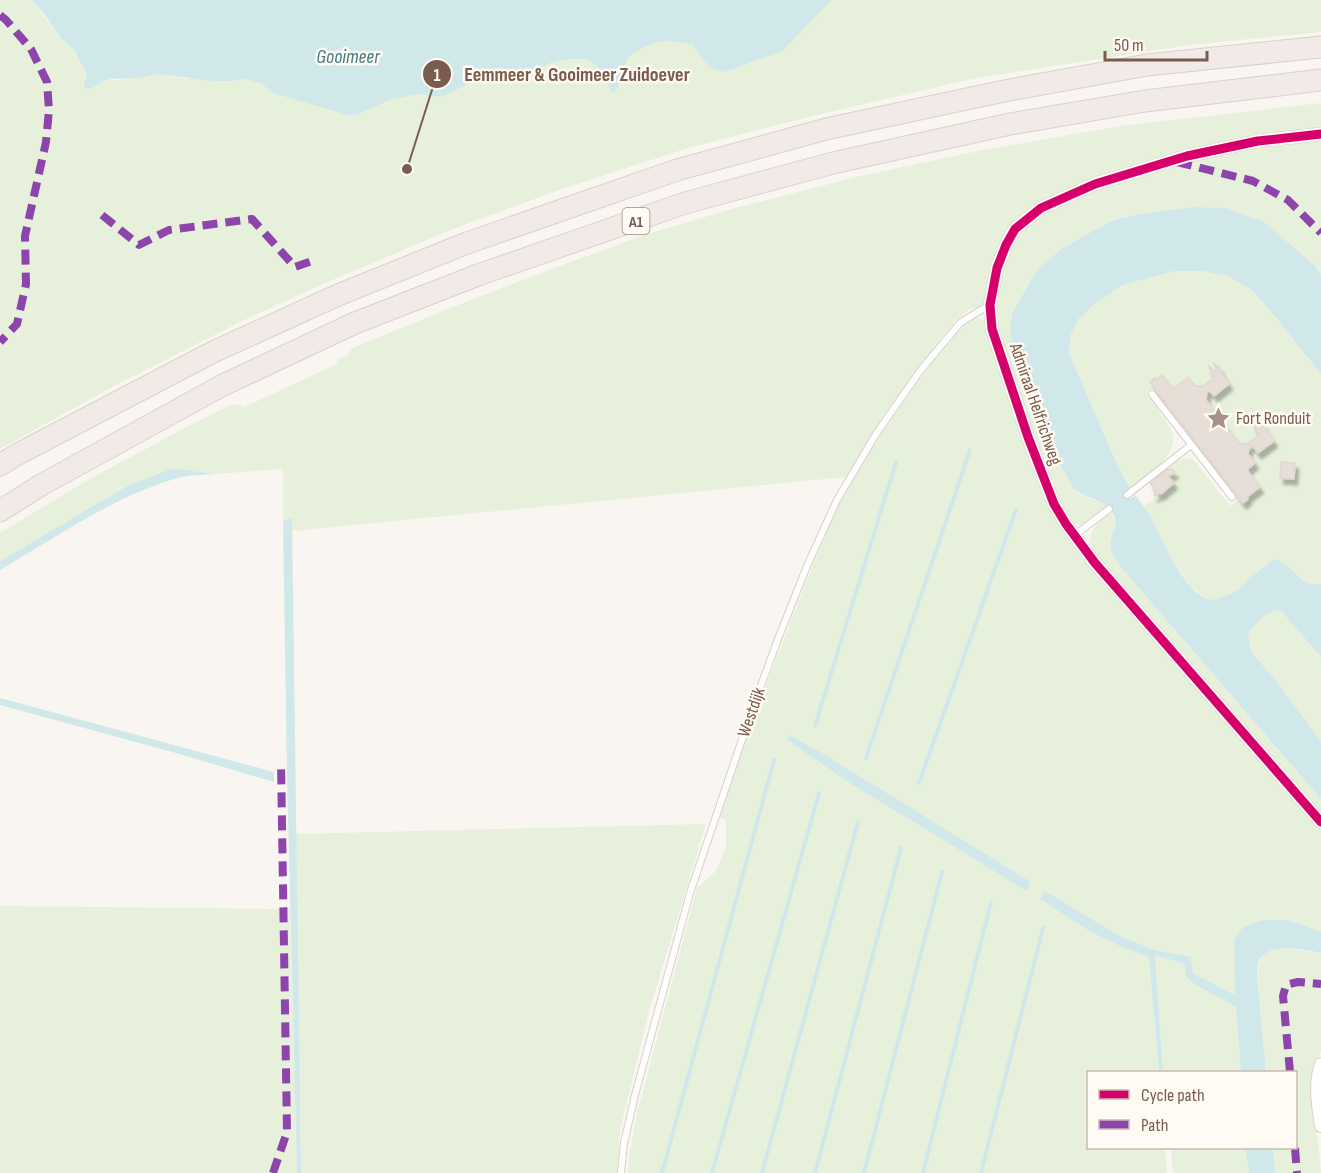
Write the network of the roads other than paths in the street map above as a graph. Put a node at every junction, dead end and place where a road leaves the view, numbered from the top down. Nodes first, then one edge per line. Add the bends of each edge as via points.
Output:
1 (1321, 47) edge
2 (1321, 80) edge
3 (1321, 134) edge
4 (990, 305) junction
5 (1152, 394) dead end
6 (1191, 445) junction
7 (0, 465) edge
8 (1127, 495) dead end
9 (1232, 497) dead end
10 (1109, 509) dead end
11 (0, 511) edge
12 (1075, 535) junction
13 (1321, 822) edge
14 (1321, 1064) edge
15 (1321, 1126) edge
16 (621, 1173) edge

1 - 7 highway, A1 via 1147,65 1009,90 826,129 677,170 467,243 338,295 213,352
2 - 11 highway, A1 via 1145,101 1010,124 833,163 686,203 478,275 356,323 223,385
3 - 4 street, Admiraal Helfrichweg via 1258,141 1187,156 1095,184 1041,208 1015,229 1006,245
4 - 12 street, Admiraal Helfrichweg via 992,329 1028,437 1054,504
4 - 16 lane, Westdijk via 960,323 920,371 837,500 807,566 752,710 690,893 635,1095
5 - 6 lane
6 - 8 lane
6 - 9 lane
10 - 12 lane
12 - 13 street, Admiraal Helfrichweg
14 - 15 street

